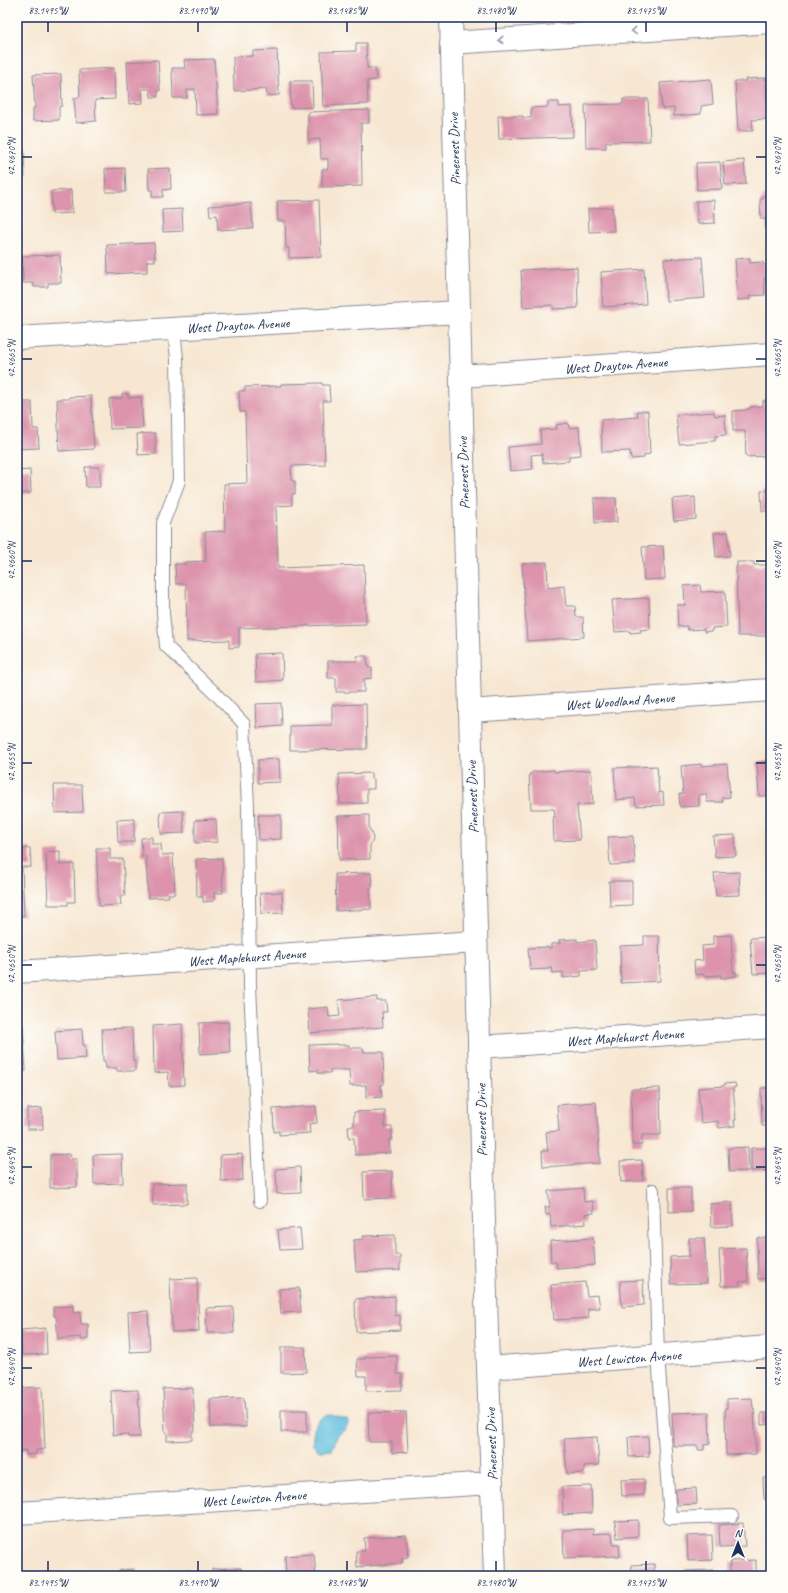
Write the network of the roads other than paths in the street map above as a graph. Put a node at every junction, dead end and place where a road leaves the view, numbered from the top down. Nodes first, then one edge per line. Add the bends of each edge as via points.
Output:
1 (451, 17) edge
2 (771, 22) edge
3 (451, 43) junction
4 (459, 312) junction
5 (174, 329) junction
6 (17, 338) edge
7 (771, 354) edge
8 (461, 376) junction
9 (771, 690) edge
10 (470, 711) junction
11 (476, 942) junction
12 (249, 957) junction
13 (17, 972) edge
14 (771, 1027) edge
15 (479, 1047) junction
16 (653, 1190) dead end
17 (260, 1201) dead end
18 (771, 1346) edge
19 (658, 1356) junction
20 (488, 1368) junction
21 (492, 1483) junction
22 (17, 1513) edge
23 (732, 1516) dead end
24 (495, 1576) edge

1 - 3 street, Pinecrest Drive
2 -> 3 street
3 - 4 street, Pinecrest Drive
4 - 5 street, West Drayton Avenue
4 - 8 street, Pinecrest Drive
5 - 6 street, West Drayton Avenue
5 - 12 lane via 177,359 179,481 162,523 162,613 166,646 216,693 244,724 248,806
7 - 8 street, West Drayton Avenue
8 - 10 street, Pinecrest Drive
9 - 10 street, West Woodland Avenue
10 - 11 street, Pinecrest Drive
11 - 12 street, West Maplehurst Avenue
11 - 15 street, Pinecrest Drive
12 - 13 street, West Maplehurst Avenue
12 - 17 lane
14 - 15 street, West Maplehurst Avenue
15 - 20 street, Pinecrest Drive
16 - 19 lane
18 - 19 street, West Lewiston Avenue
19 - 20 street, West Lewiston Avenue
19 - 23 lane via 670,1518
20 - 21 street, Pinecrest Drive
21 - 22 street, West Lewiston Avenue
21 - 24 street, Pinecrest Drive

